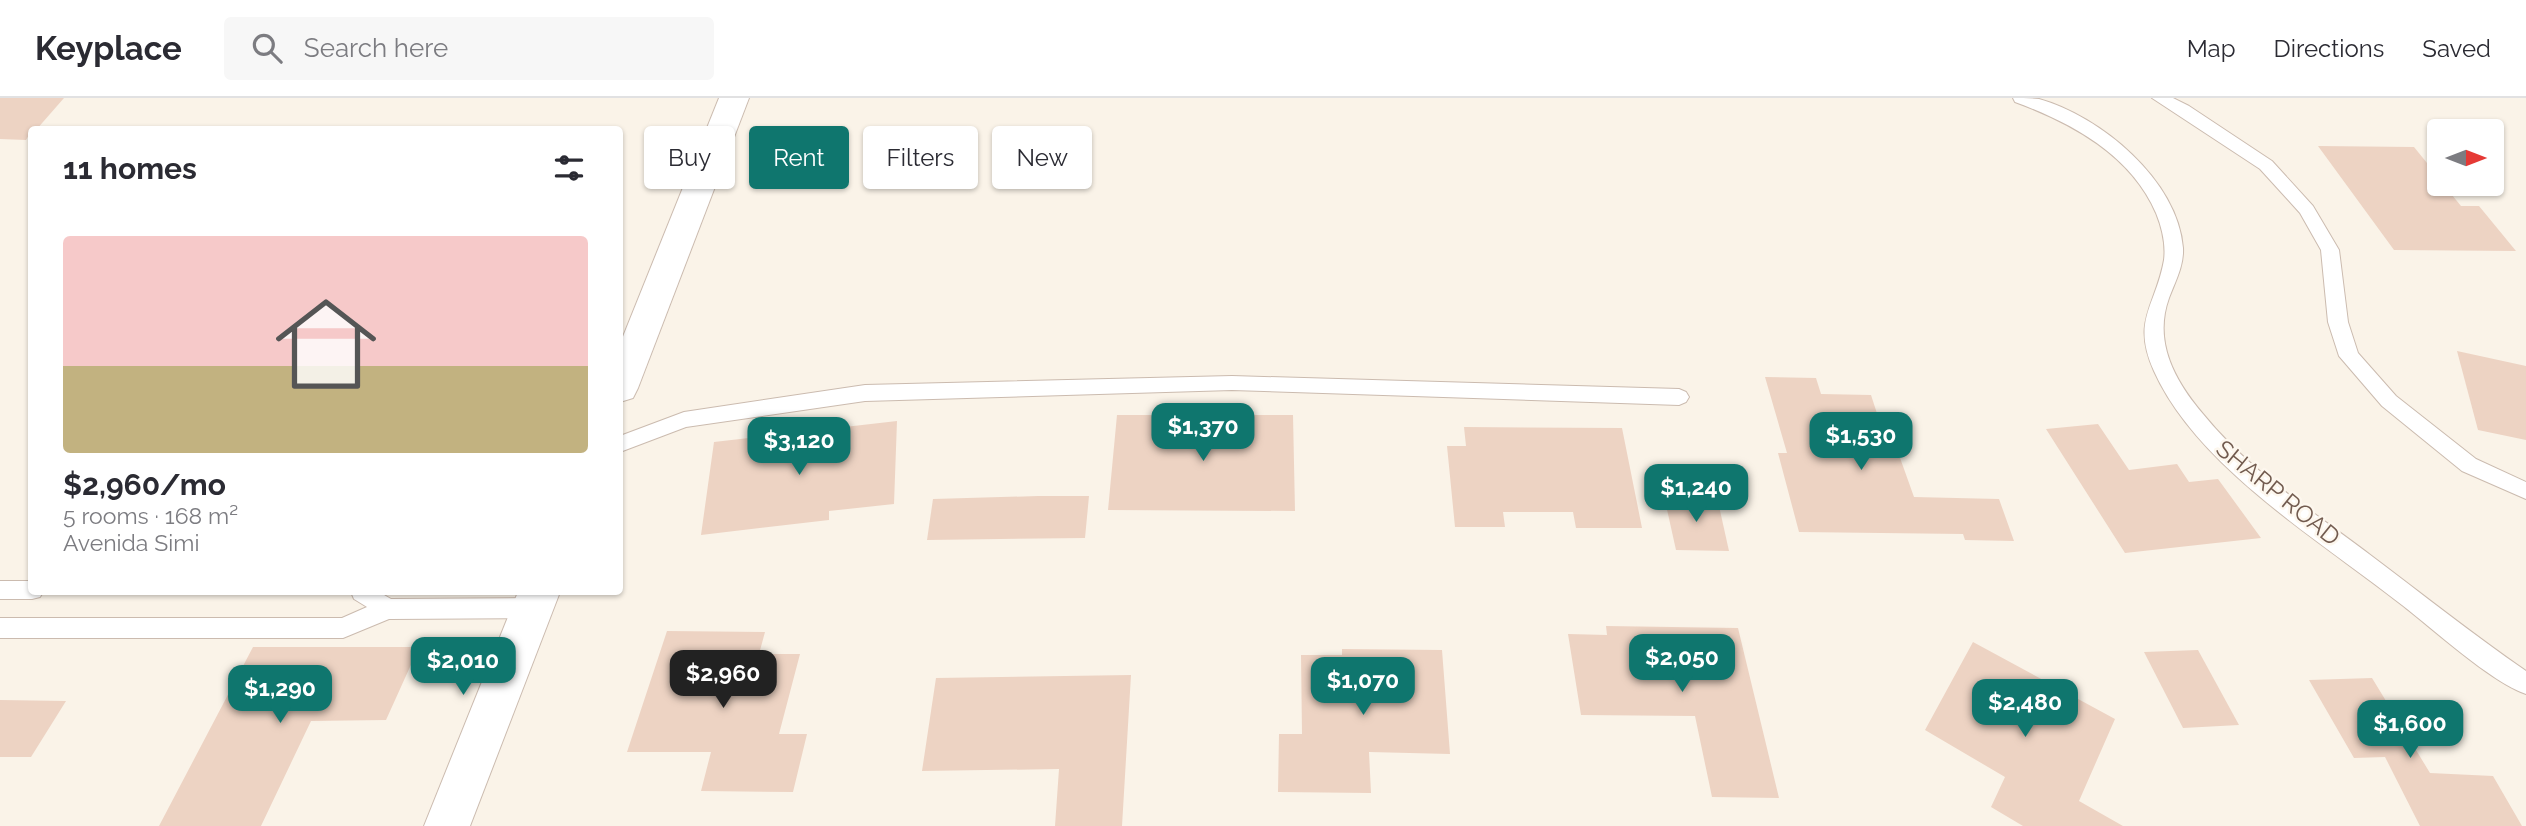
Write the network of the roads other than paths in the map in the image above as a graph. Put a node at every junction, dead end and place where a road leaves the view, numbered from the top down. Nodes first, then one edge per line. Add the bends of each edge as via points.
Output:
1 (734, 98) edge
2 (2021, 98) edge
3 (2160, 98) edge
4 (623, 380) edge
5 (1679, 397) dead end
6 (623, 443) edge
7 (2526, 491) edge
8 (0, 590) edge
9 (28, 590) edge
10 (366, 595) edge
11 (536, 600) edge
12 (387, 609) junction
13 (0, 628) edge
14 (2526, 684) edge
15 (447, 826) edge

1 - 4 street
2 - 14 lane, SHARP ROAD via 2083,126 2119,152 2162,203 2174,258 2154,320 2158,359 2208,436 2259,482
3 - 7 lane via 2266,165 2307,210 2330,250 2338,322 2349,356 2389,401 2469,465
5 - 6 lane via 1232,383 865,393 684,420
8 - 9 lane
10 - 12 lane
11 - 12 lane
11 - 15 street
12 - 13 lane via 343,628

